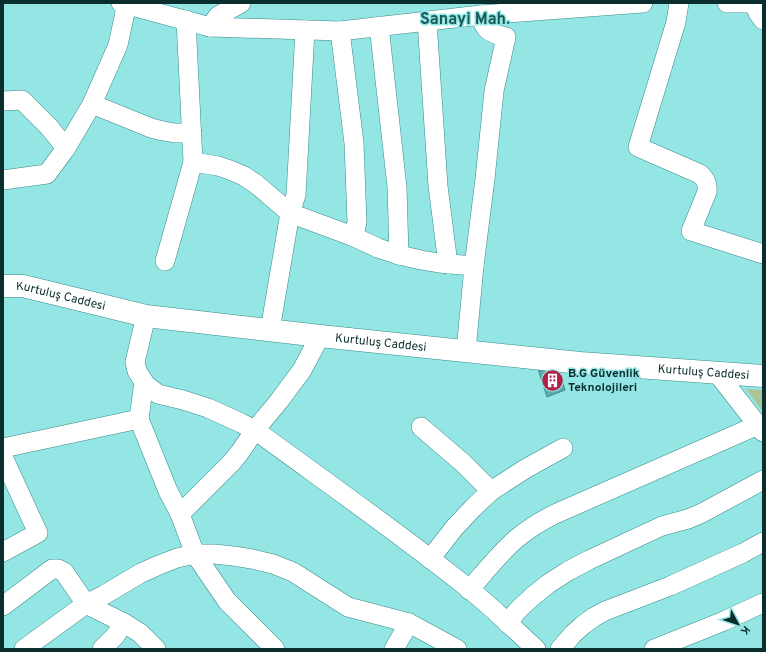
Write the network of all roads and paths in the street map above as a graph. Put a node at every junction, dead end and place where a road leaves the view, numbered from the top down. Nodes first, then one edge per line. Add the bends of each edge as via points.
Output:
1 (125, 3) edge
2 (241, 3) edge
3 (643, 3) edge
4 (679, 3) edge
5 (727, 3) edge
6 (733, 3) edge
7 (750, 3) edge
8 (754, 3) edge
9 (481, 15) junction
10 (186, 20) junction
11 (763, 20) edge
12 (427, 21) junction
13 (380, 26) junction
14 (210, 27) junction
15 (304, 30) junction
16 (340, 31) junction
17 (3, 101) edge
18 (92, 104) junction
19 (192, 133) junction
20 (66, 148) junction
21 (193, 162) junction
22 (3, 180) edge
23 (290, 213) junction
24 (352, 236) junction
25 (763, 254) edge
26 (399, 255) junction
27 (165, 261) dead end
28 (448, 264) junction
29 (474, 266) junction
30 (3, 286) edge
31 (146, 316) junction
32 (270, 330) junction
33 (320, 336) junction
34 (466, 351) junction
35 (717, 373) junction
36 (763, 376) edge
37 (146, 385) junction
38 (139, 419) junction
39 (421, 427) dead end
40 (760, 428) edge
41 (255, 430) junction
42 (3, 448) edge
43 (563, 448) dead end
44 (3, 457) edge
45 (763, 480) edge
46 (491, 491) junction
47 (180, 514) junction
48 (763, 542) edge
49 (3, 552) edge
50 (195, 554) junction
51 (430, 559) junction
52 (469, 590) junction
53 (763, 603) edge
54 (86, 604) junction
55 (3, 606) edge
56 (124, 623) junction
57 (409, 623) junction
58 (507, 623) junction
59 (24, 649) edge
60 (102, 649) edge
61 (156, 649) edge
62 (274, 649) edge
63 (394, 649) edge
64 (457, 649) edge
65 (536, 649) edge
66 (560, 649) edge
67 (654, 649) edge

1 - 10 street
1 - 18 street via 118,45
2 - 14 street via 218,16
3 - 9 street
4 - 25 street via 676,22 638,146 704,178 707,192 691,231
5 - 6 street
6 - 7 street
8 - 11 street
9 - 12 street
9 - 29 street via 487,30 506,37 494,92
10 - 14 street
10 - 19 street
12 - 13 street
12 - 28 street via 438,186
13 - 16 street
13 - 26 street via 397,187
14 - 15 street
15 - 16 street
15 - 23 street via 296,195
16 - 24 street via 354,143 357,222
17 - 20 street via 22,100
18 - 19 street via 151,128
18 - 20 street
19 - 21 street
20 - 22 street via 47,174
21 - 23 street via 218,166 244,176
21 - 27 street
23 - 24 street
23 - 32 street
24 - 26 street
26 - 28 street
28 - 29 street
29 - 34 street
30 - 31 main road, Kurtuluş Caddesi via 23,286
31 - 32 main road, Kurtuluş Caddesi
31 - 37 street via 135,362 137,371
32 - 33 main road, Kurtuluş Caddesi
33 - 34 main road, Kurtuluş Caddesi
33 - 41 street via 302,370
34 - 35 main road, Kurtuluş Caddesi via 580,363
35 - 36 main road, Kurtuluş Caddesi
35 - 40 street
37 - 38 street via 143,389
37 - 41 street via 158,394 208,408
38 - 42 street
38 - 47 street via 168,492
39 - 46 street
40 - 52 street via 542,521 515,540
41 - 47 street via 232,462
41 - 51 street
43 - 46 street
44 - 49 street via 38,533
45 - 58 street via 702,513 662,526 568,571 533,596
46 - 51 street via 455,527
47 - 50 street
48 - 66 street via 670,586 594,616
50 - 54 street via 177,558 141,573
50 - 57 street via 252,558 273,564 293,572 348,607
50 - 62 street via 227,601
51 - 52 street
52 - 58 street
53 - 67 street
54 - 55 street via 64,572 52,569
54 - 56 street
54 - 59 street
56 - 60 street
56 - 61 street via 140,633
57 - 63 street
57 - 64 street
58 - 65 street

